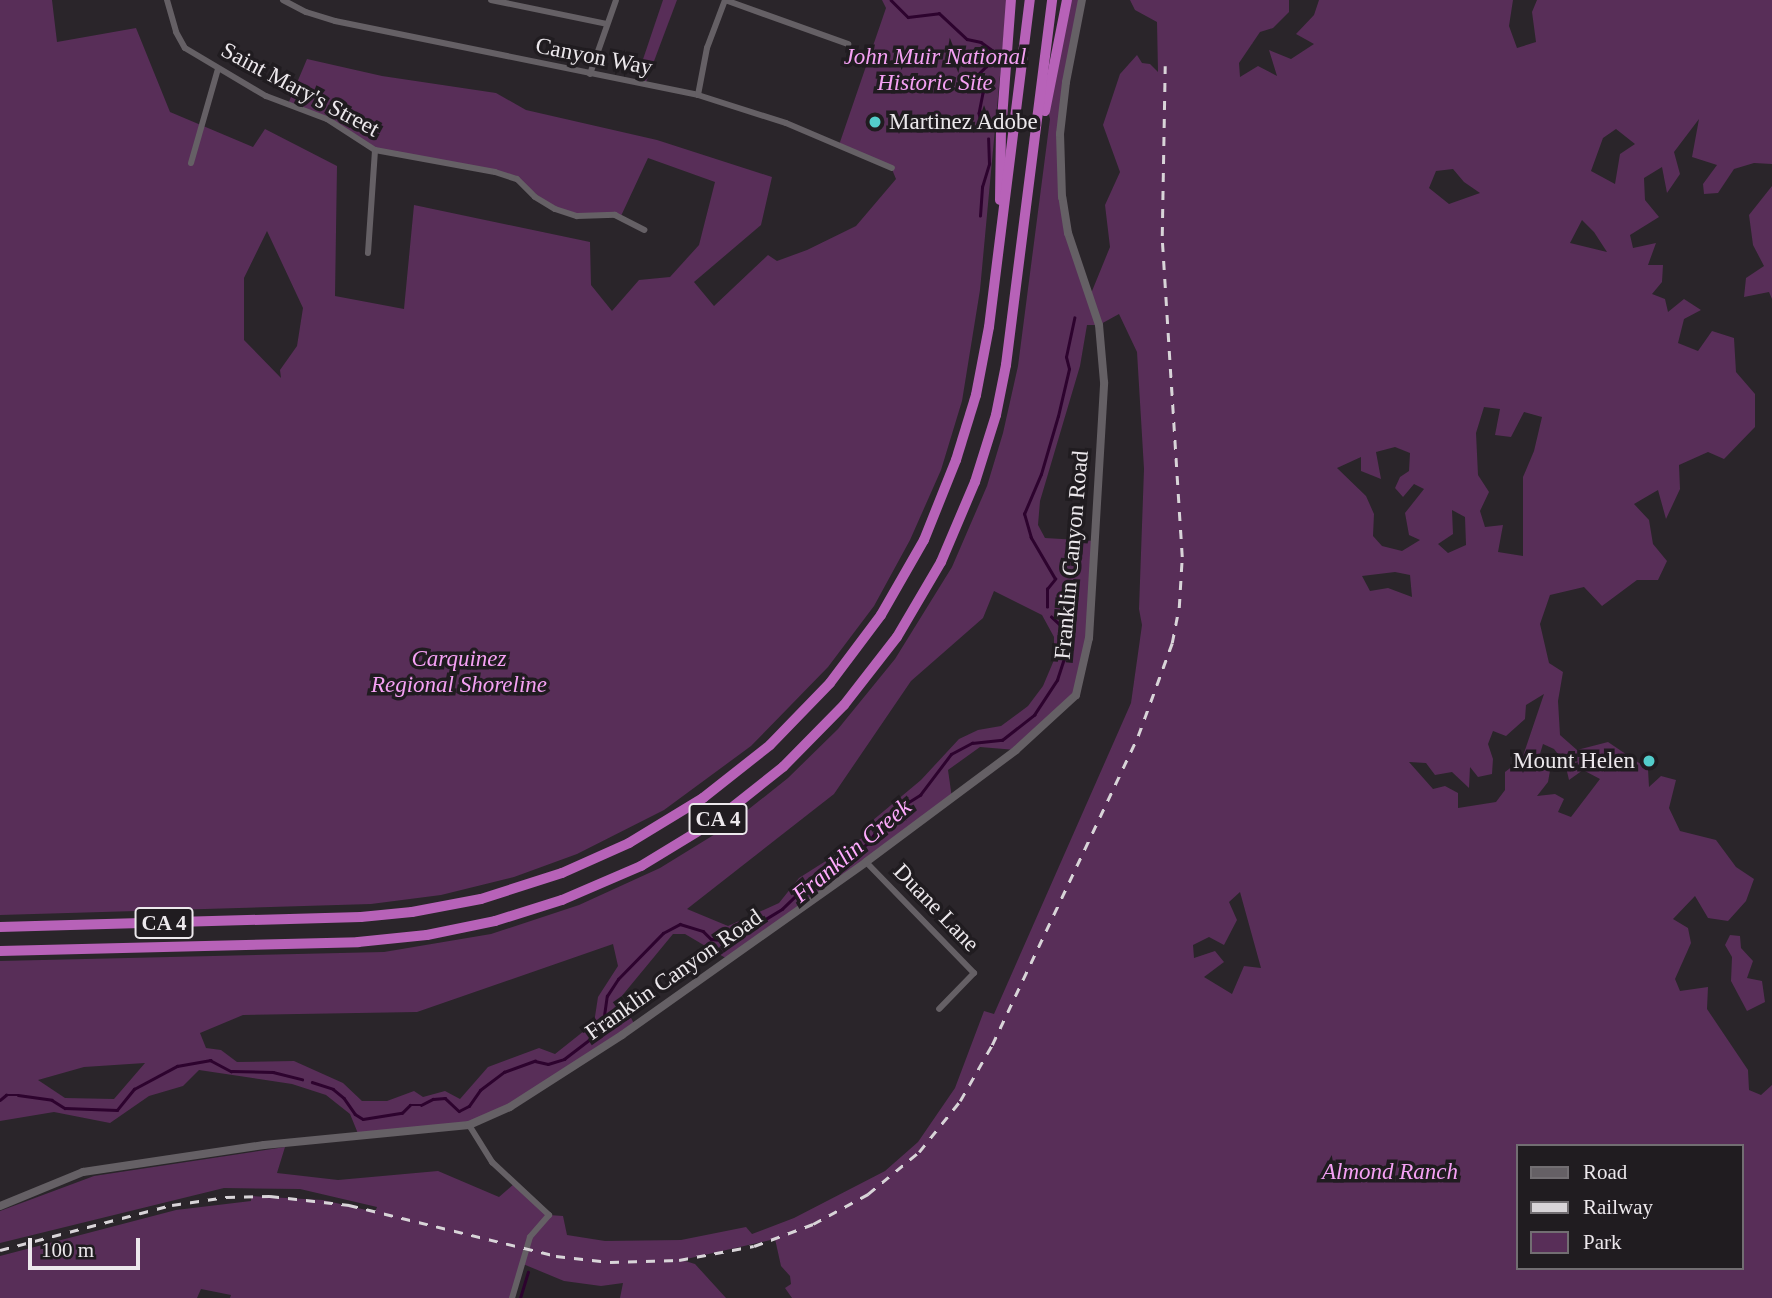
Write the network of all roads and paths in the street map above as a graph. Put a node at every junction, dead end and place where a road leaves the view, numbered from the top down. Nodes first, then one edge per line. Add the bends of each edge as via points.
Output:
1 (167, 0) edge
2 (283, 0) edge
3 (491, 0) edge
4 (616, 0) edge
5 (725, 0) edge
6 (1011, 0) edge
7 (1030, 0) edge
8 (1052, 0) edge
9 (1067, 0) edge
10 (1083, 0) edge
11 (607, 24) junction
12 (848, 44) dead end
13 (218, 69) junction
14 (590, 74) junction
15 (698, 95) junction
16 (375, 150) junction
17 (191, 163) dead end
18 (892, 167) dead end
19 (1030, 175) junction
20 (644, 230) dead end
21 (368, 253) dead end
22 (998, 259) junction
23 (866, 862) junction
24 (0, 927) edge
25 (0, 951) edge
26 (939, 1009) dead end
27 (469, 1125) junction
28 (0, 1206) edge
29 (512, 1298) edge

1 - 13 street, Saint Mary's Street via 185,48
2 - 14 street, Canyon Way via 335,21
3 - 11 street
4 - 11 street
5 - 12 street
5 - 15 street via 707,48
6 - 22 highway
7 - 22 highway, CA 4
8 - 19 highway, CA 4
9 - 19 highway
10 - 23 street, Franklin Canyon Road via 1066,82 1059,148 1068,233 1099,325 1104,382 1089,638 1076,695 1016,750
11 - 14 street
13 - 16 street, Saint Mary's Street via 266,96 327,119
13 - 17 street
14 - 15 street, Canyon Way
15 - 18 street, Canyon Way via 786,123
16 - 20 street, Saint Mary's Street via 495,172 517,179 555,209 577,216 615,215
16 - 21 street
19 - 25 highway, CA 4 via 1000,398 978,474 949,547 916,608 866,679 809,743 743,800 686,840 609,881 529,912 462,929 358,942
22 - 24 highway, CA 4 via 985,353 969,420 938,509 904,578 862,643 813,703 770,745 696,803 629,843 571,870 446,906 353,917
23 - 26 street, Duane Lane via 974,973
23 - 27 street, Franklin Canyon Road via 612,1042 510,1107
27 - 28 street, Franklin Canyon Road via 264,1145 83,1172
27 - 29 street via 492,1162 549,1215 530,1237

